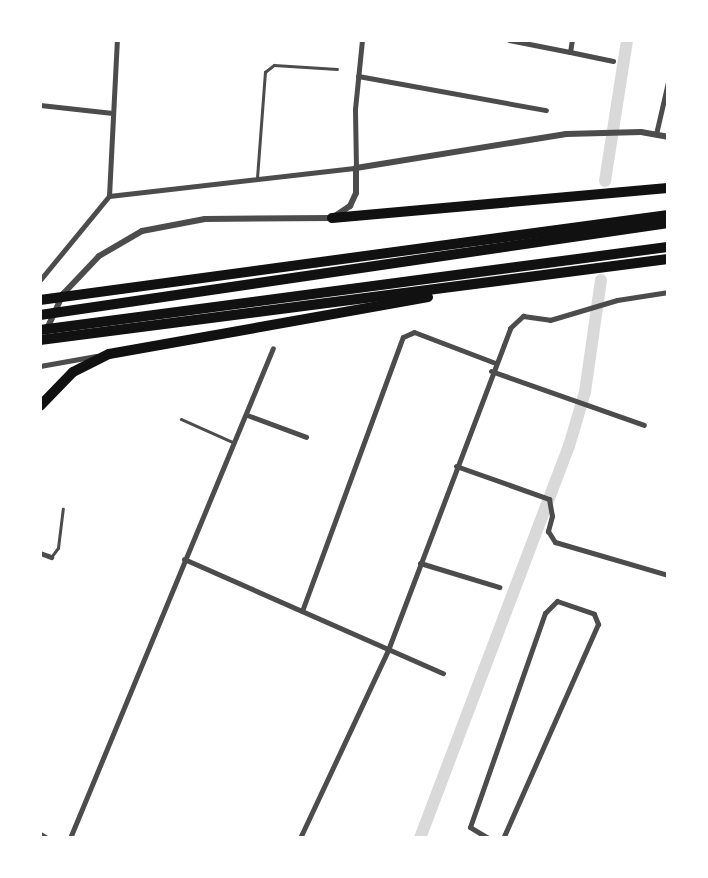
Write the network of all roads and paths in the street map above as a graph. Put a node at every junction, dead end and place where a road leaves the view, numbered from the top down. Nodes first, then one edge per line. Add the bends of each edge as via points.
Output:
1 (117, 40) edge
2 (362, 40) edge
3 (509, 40) edge
4 (572, 40) edge
5 (570, 52) junction
6 (612, 61) dead end
7 (337, 69) dead end
8 (358, 76) junction
9 (668, 82) edge
10 (40, 105) edge
11 (546, 110) dead end
12 (113, 113) junction
13 (656, 134) junction
14 (668, 137) edge
15 (356, 168) junction
16 (257, 178) junction
17 (668, 188) edge
18 (109, 196) junction
19 (668, 215) edge
20 (332, 218) junction
21 (668, 223) edge
22 (668, 247) edge
23 (668, 259) edge
24 (40, 280) edge
25 (480, 285) junction
26 (668, 292) edge
27 (40, 300) edge
28 (40, 315) edge
29 (40, 330) edge
30 (40, 341) edge
31 (273, 348) dead end
32 (109, 354) junction
33 (495, 363) junction
34 (40, 366) edge
35 (491, 371) junction
36 (40, 406) edge
37 (247, 415) junction
38 (181, 419) dead end
39 (644, 425) dead end
40 (306, 437) dead end
41 (235, 444) junction
42 (456, 466) junction
43 (63, 509) dead end
44 (40, 552) edge
45 (51, 556) joint
46 (184, 559) junction
47 (421, 563) junction
48 (668, 575) edge
49 (499, 587) dead end
50 (302, 611) junction
51 (388, 650) junction
52 (443, 673) dead end
53 (40, 834) edge
54 (47, 838) edge
55 (70, 838) edge
56 (300, 838) edge
57 (488, 838) edge
58 (503, 838) edge

1 - 12 street
2 - 8 street
3 - 5 street
4 - 5 street
5 - 6 street
7 - 16 lane via 274,65 265,72
8 - 11 street
8 - 15 street
9 - 13 street
10 - 12 street
12 - 18 street
13 - 14 street
13 - 15 street via 597,133
15 - 16 street
15 - 20 street via 356,193 350,206
16 - 18 street
17 - 20 highway
18 - 24 street
19 - 27 highway
20 - 30 street via 205,219 142,231 99,256 63,294
21 - 28 highway
22 - 29 highway
23 - 25 highway
25 - 30 highway
25 - 32 highway
26 - 33 street via 617,300 550,320 523,316 510,328
31 - 37 street
32 - 34 street
32 - 36 highway via 73,372
33 - 35 street
33 - 50 street via 414,332 402,337
35 - 39 street
35 - 42 street
37 - 40 street
37 - 41 street
38 - 41 lane
41 - 46 street
42 - 47 street
42 - 48 street via 549,499 552,516 548,531 555,542
43 - 45 lane via 58,548
44 - 45 street
46 - 50 street
46 - 55 street
47 - 49 street
47 - 51 street
50 - 51 street
51 - 52 street
51 - 56 street
53 - 54 street
57 - 58 street via 470,827 545,613 556,601 594,614 598,624

